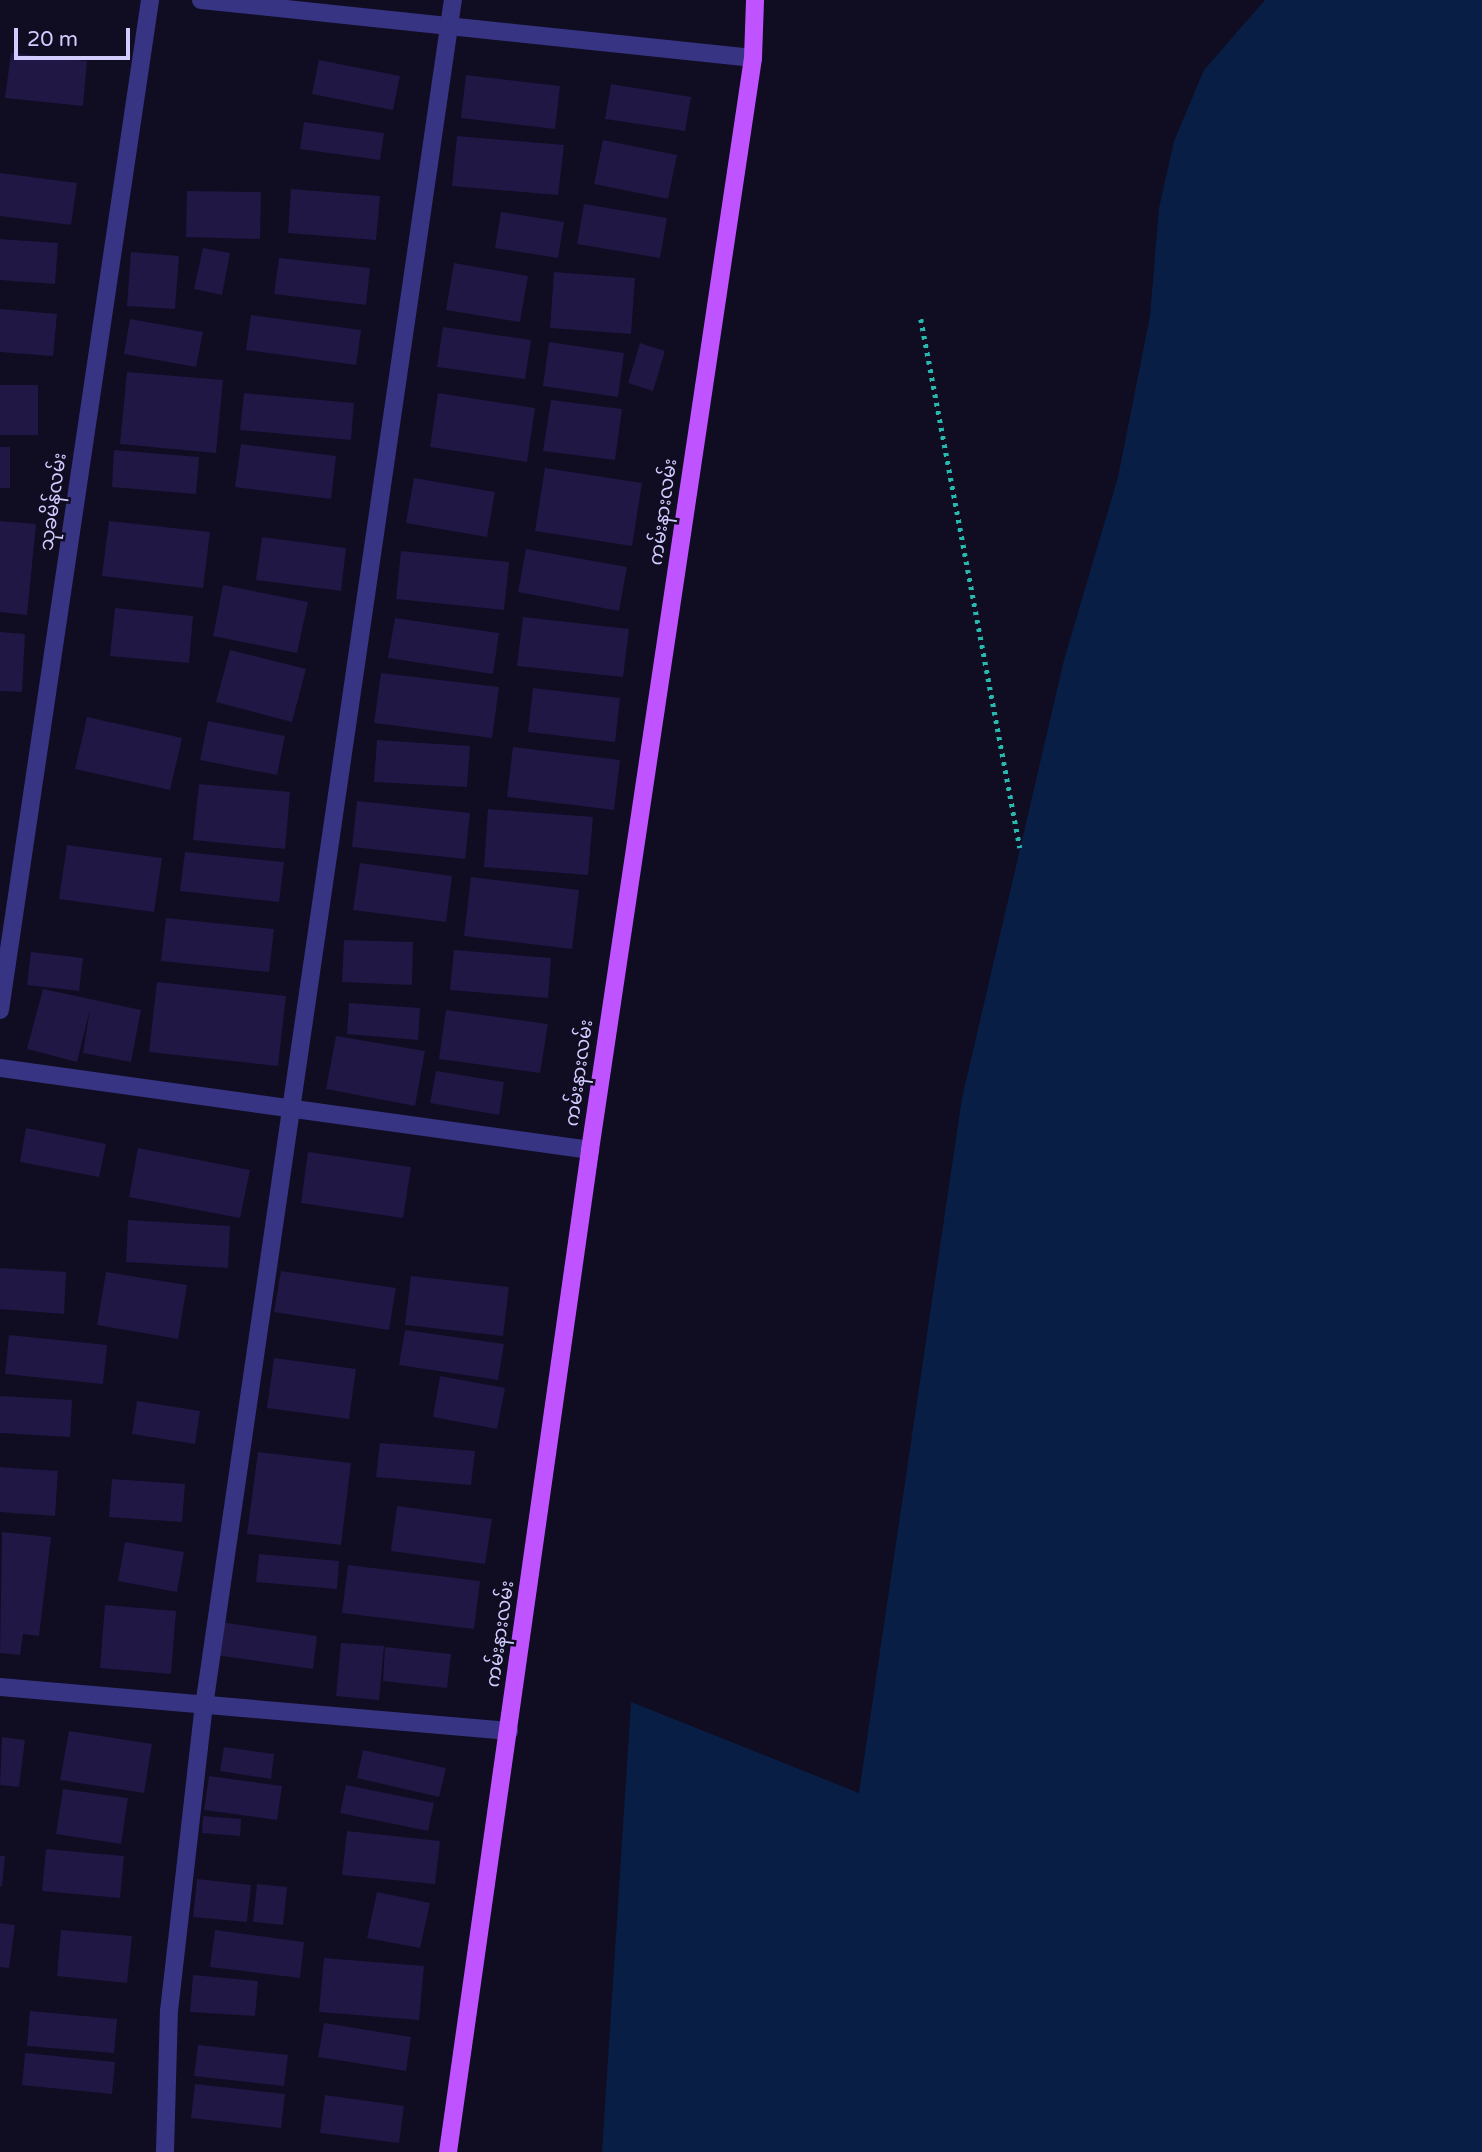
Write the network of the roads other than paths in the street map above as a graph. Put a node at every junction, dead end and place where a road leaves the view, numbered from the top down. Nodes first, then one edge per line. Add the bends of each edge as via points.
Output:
1 (150, 0) edge
2 (201, 0) edge
3 (453, 0) edge
4 (755, 0) edge
5 (451, 26) junction
6 (753, 58) junction
7 (0, 1010) edge
8 (0, 1068) edge
9 (289, 1108) junction
10 (590, 1150) junction
11 (0, 1687) edge
12 (204, 1706) junction
13 (509, 1731) junction
14 (164, 2152) edge
15 (448, 2152) edge

1 - 7 street, သုခမိန်လမ်း
2 - 5 street
3 - 5 street
4 - 6 main road, ကမ်းနားလမ်း
5 - 6 street
5 - 9 street via 336,819
6 - 10 main road, ကမ်းနားလမ်း
8 - 9 street
9 - 10 street
9 - 12 street
10 - 13 main road, ကမ်းနားလမ်း
11 - 12 street
12 - 13 street
12 - 14 street via 169,2011
13 - 15 main road, ကမ်းနားလမ်း

